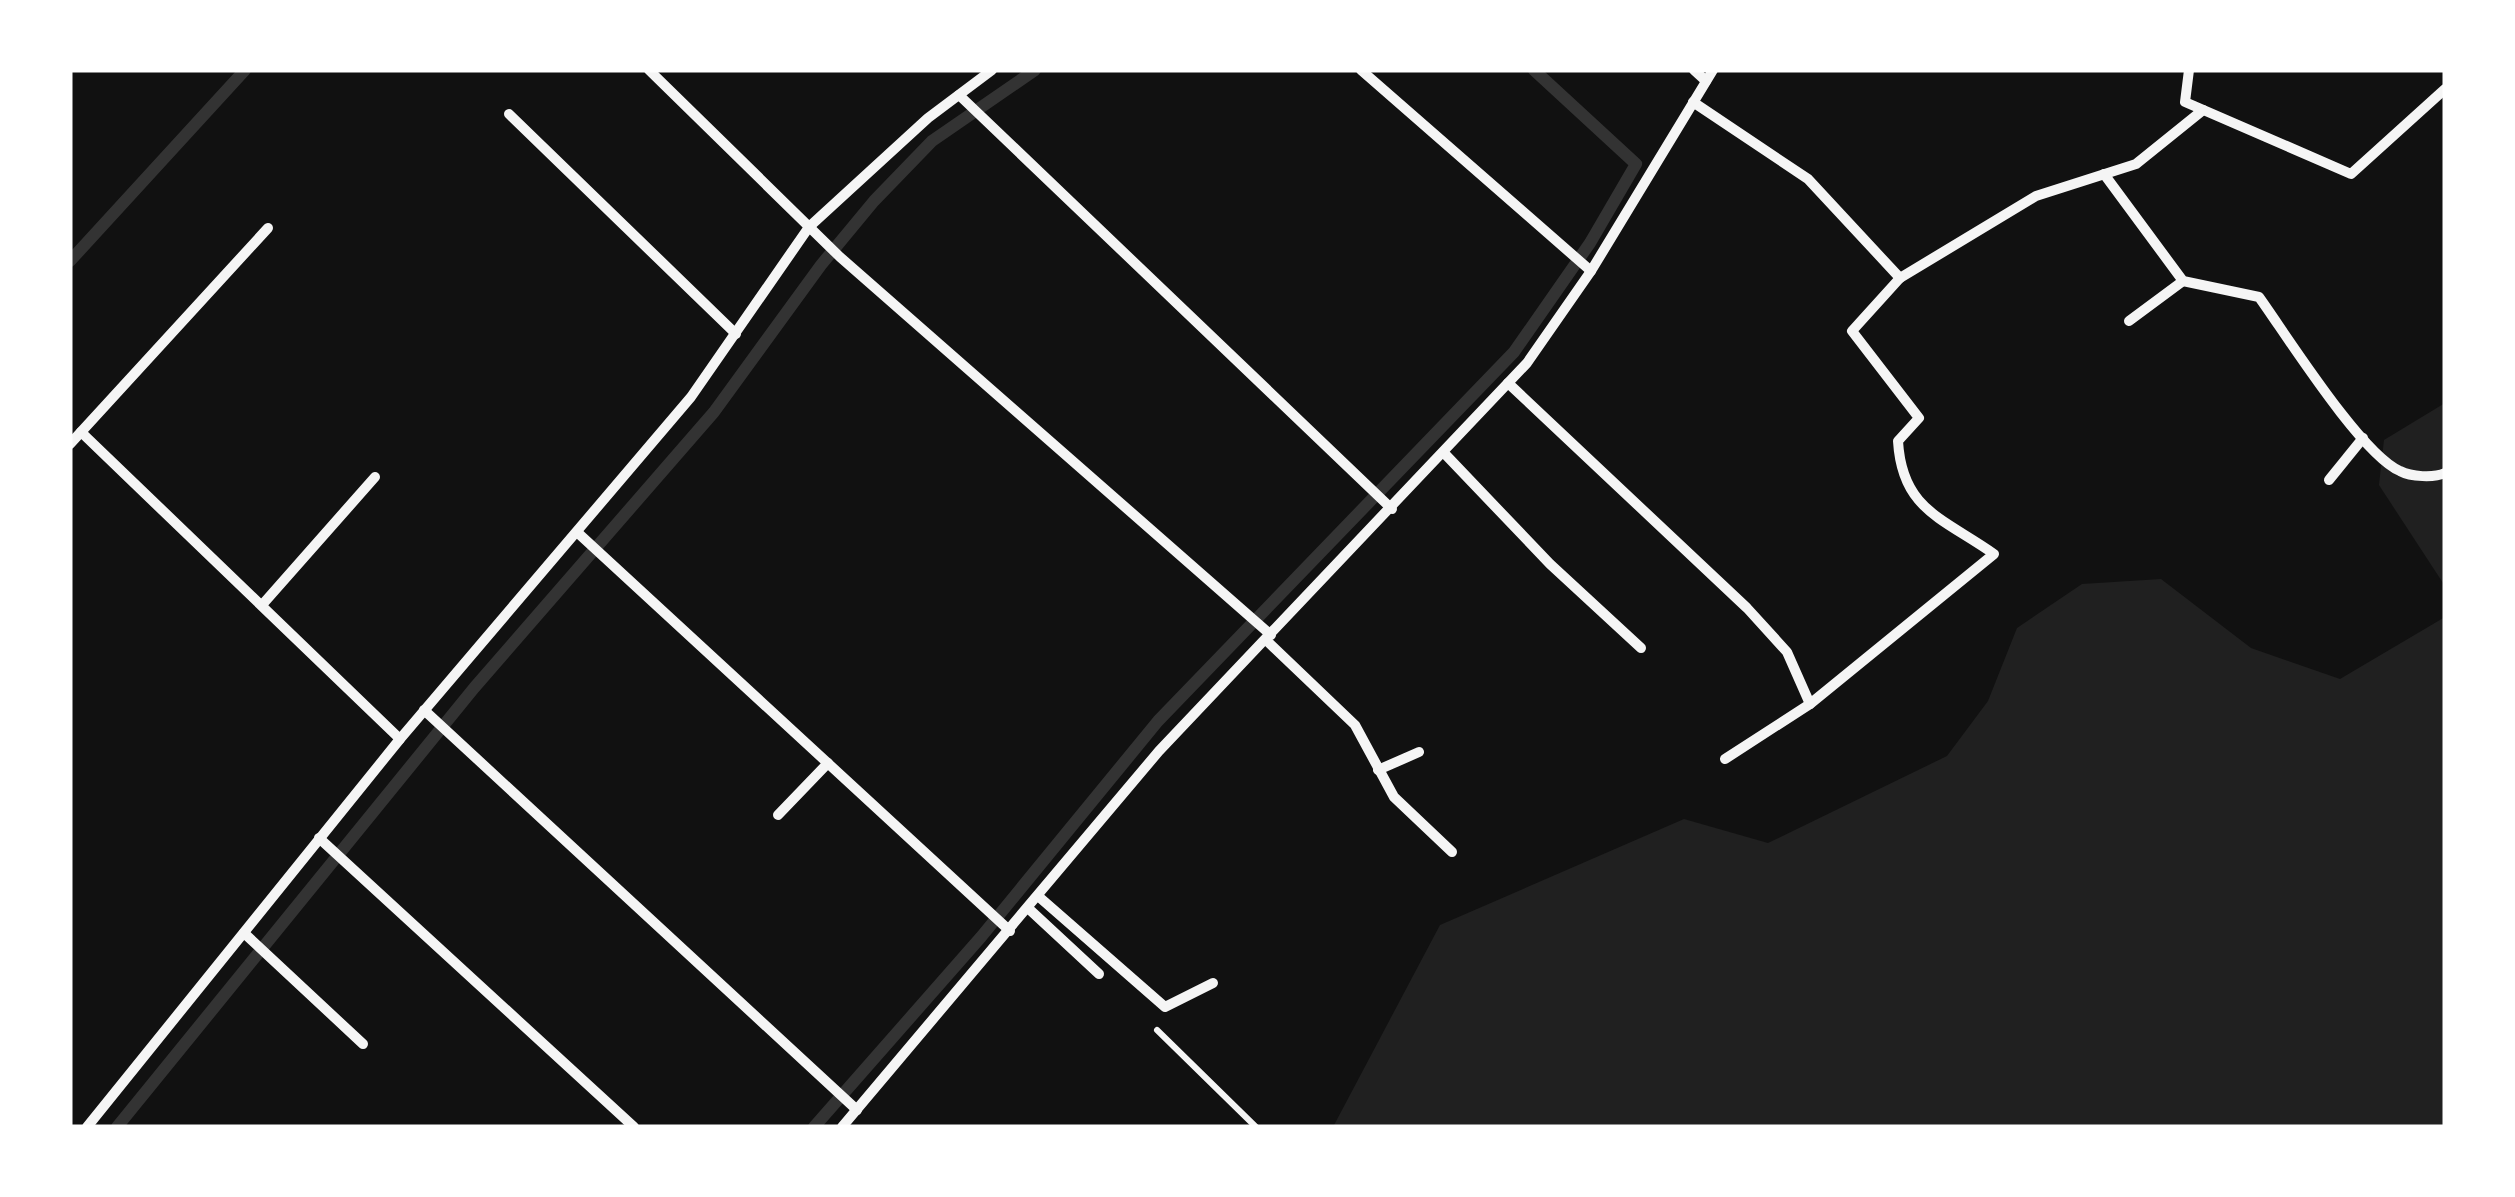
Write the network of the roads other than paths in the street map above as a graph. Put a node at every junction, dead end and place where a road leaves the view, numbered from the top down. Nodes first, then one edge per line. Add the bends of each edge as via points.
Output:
1 (649, 70) edge
2 (992, 70) edge
3 (1361, 70) edge
4 (1694, 70) edge
5 (1713, 70) edge
6 (2190, 70) edge
7 (1706, 81) junction
8 (2445, 89) edge
9 (959, 95) junction
10 (1693, 102) junction
11 (2203, 110) junction
12 (509, 114) dead end
13 (2104, 174) junction
14 (268, 228) dead end
15 (810, 228) junction
16 (1583, 265) junction
17 (1900, 278) junction
18 (2183, 281) junction
19 (2130, 321) dead end
20 (736, 334) junction
21 (1508, 382) junction
22 (82, 432) junction
23 (2363, 438) junction
24 (70, 444) edge
25 (1445, 454) junction
26 (2445, 473) edge
27 (375, 477) dead end
28 (2329, 480) dead end
29 (1388, 504) junction
30 (578, 533) junction
31 (262, 605) junction
32 (1268, 637) junction
33 (1641, 648) dead end
34 (1810, 704) junction
35 (424, 710) junction
36 (400, 739) junction
37 (1419, 752) dead end
38 (1725, 759) dead end
39 (828, 763) junction
40 (1378, 770) junction
41 (778, 814) dead end
42 (319, 838) junction
43 (1452, 852) dead end
44 (1038, 896) junction
45 (1028, 908) junction
46 (1010, 931) junction
47 (244, 932) junction
48 (1099, 974) dead end
49 (1212, 983) dead end
50 (363, 1044) dead end
51 (857, 1110) junction
52 (87, 1127) edge
53 (634, 1127) edge
54 (842, 1127) edge

1 - 15 street
2 - 9 street
3 - 16 street
4 - 7 street
5 - 7 street
6 - 11 street via 2185,102
7 - 10 street
8 - 11 street via 2350,174
9 - 15 street
9 - 29 street
10 - 16 street
10 - 17 street via 1808,179
11 - 13 street via 2136,164
12 - 20 street
13 - 17 street via 2036,196
13 - 18 street
14 - 22 street
15 - 20 street
15 - 32 street
16 - 21 street via 1562,317
17 - 34 street via 1852,331 1919,418 1898,441 1900,472 1914,500 1994,554
18 - 19 street
18 - 23 street via 2258,297
20 - 30 street
21 - 25 street
21 - 34 street via 1747,608 1787,652
22 - 24 street
22 - 31 street
23 - 26 street via 2399,471
23 - 28 street
25 - 29 street
25 - 33 street
27 - 31 street
29 - 32 street
30 - 35 street
30 - 39 street
31 - 36 street
32 - 40 street via 1356,724
32 - 44 street via 1159,752
34 - 38 street
35 - 36 street
35 - 51 street
36 - 42 street
37 - 40 street
39 - 41 street
39 - 46 street
40 - 43 street via 1394,797
42 - 47 street
42 - 53 street
44 - 45 street
44 - 49 street via 1165,1007
45 - 46 street
45 - 48 street
46 - 51 street
47 - 50 street
47 - 52 street
51 - 54 street

